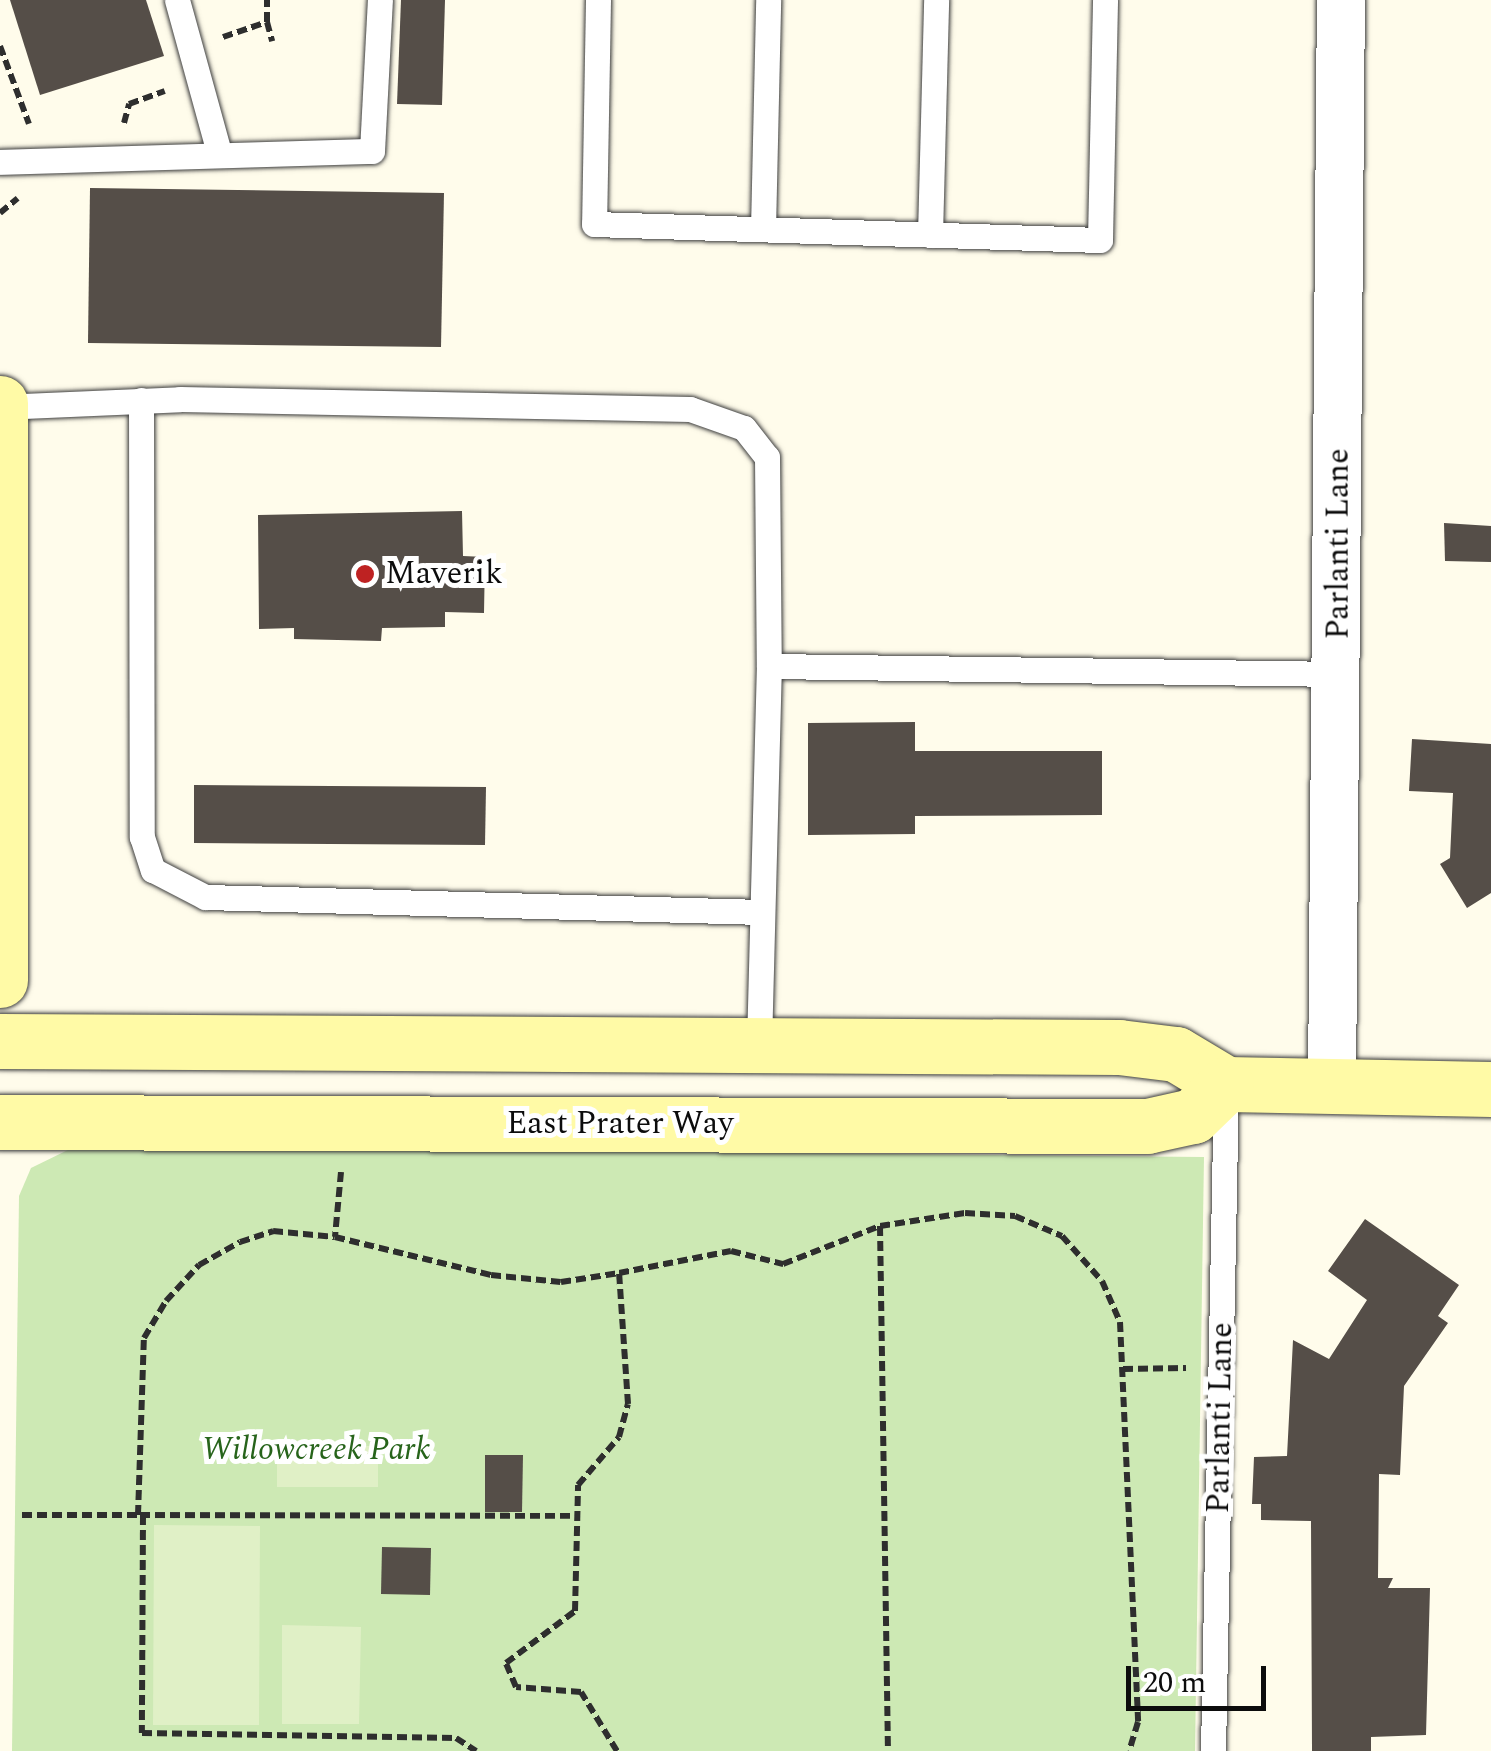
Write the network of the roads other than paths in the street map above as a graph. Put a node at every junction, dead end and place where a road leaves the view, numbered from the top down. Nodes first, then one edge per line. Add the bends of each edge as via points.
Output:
1 (177, 0) edge
2 (380, 0) edge
3 (598, 0) edge
4 (768, 0) edge
5 (936, 0) edge
6 (1104, 0) edge
7 (1341, 0) edge
8 (220, 152) junction
9 (0, 162) edge
10 (763, 229) junction
11 (930, 235) junction
12 (141, 400) junction
13 (0, 406) edge
14 (768, 666) junction
15 (1339, 674) junction
16 (762, 912) junction
17 (0, 980) edge
18 (0, 1041) edge
19 (760, 1045) junction
20 (1226, 1084) junction
21 (1332, 1088) junction
22 (1491, 1089) edge
23 (0, 1122) edge
24 (1213, 1751) edge

1 - 8 lane
2 - 8 lane via 372,152
3 - 10 lane via 594,224
4 - 10 lane
5 - 11 lane
6 - 11 lane via 1100,240
7 - 15 street, Parlanti Lane
8 - 9 lane
10 - 11 lane
12 - 13 lane
12 - 14 lane via 690,409 744,428 767,457
12 - 16 lane via 142,837 153,870 204,897
13 - 17 main road
14 - 15 lane
14 - 16 lane
15 - 21 street, Parlanti Lane
16 - 19 lane
18 - 19 main road
19 - 20 main road via 1119,1047 1176,1054
20 - 21 main road
20 - 23 main road, East Prater Way via 1193,1116 1148,1126
20 - 24 lane, Parlanti Lane
21 - 22 main road

